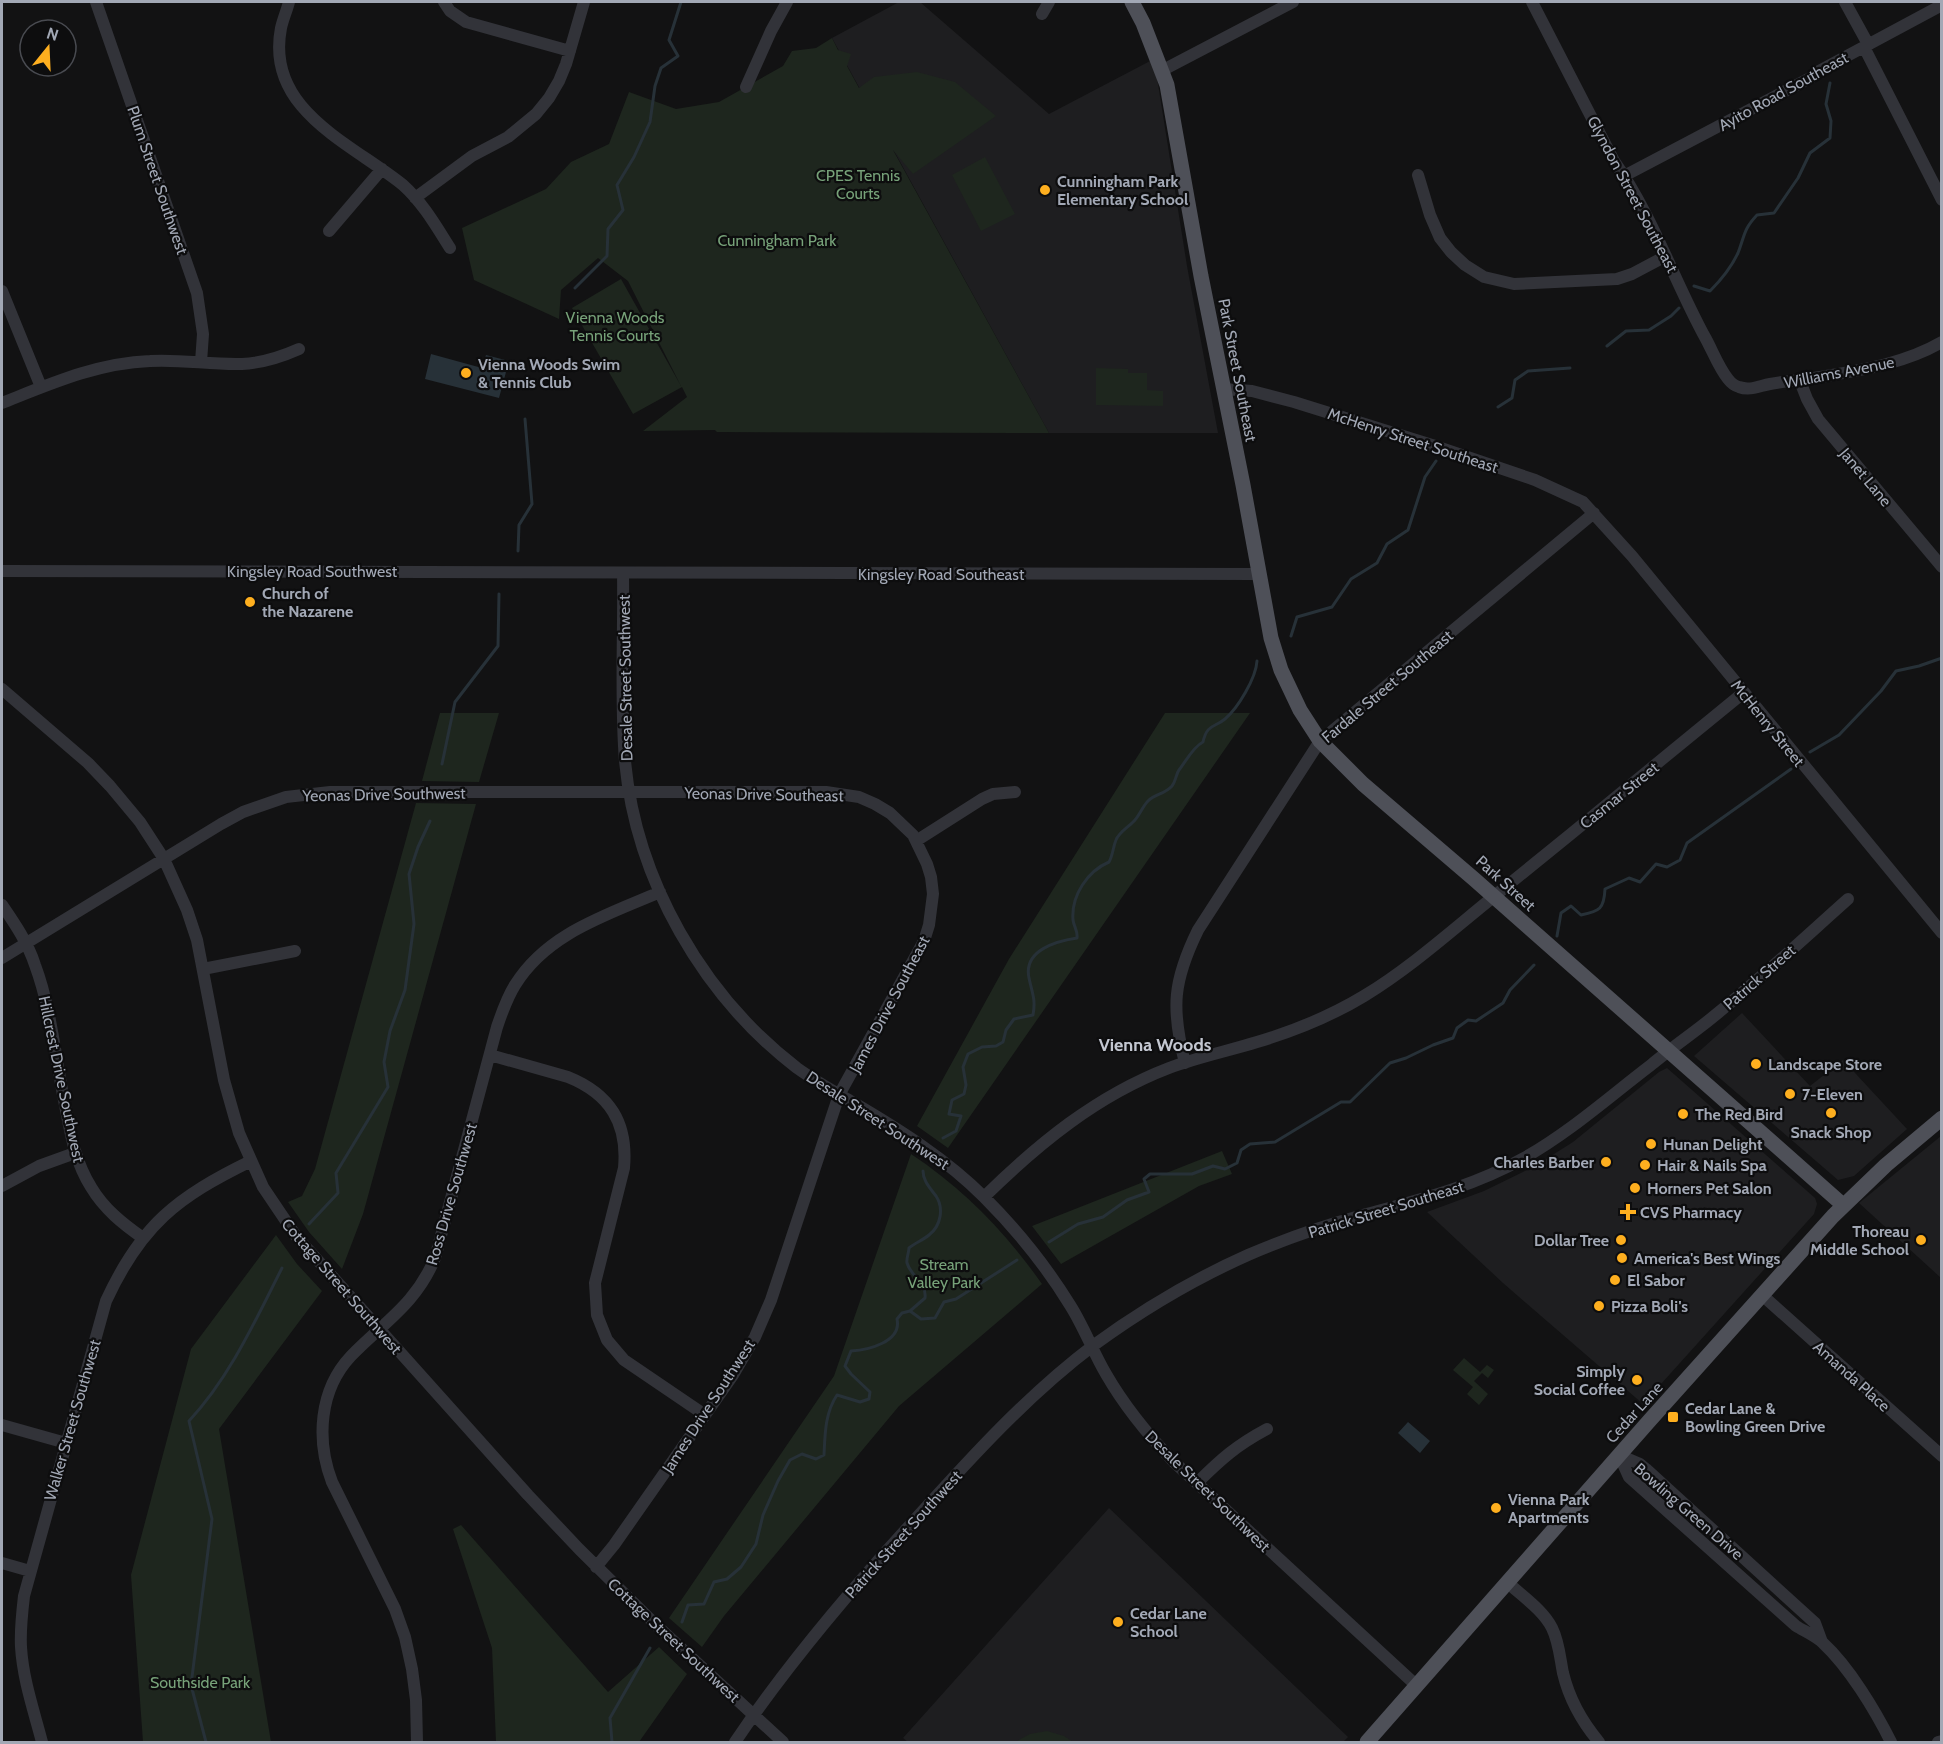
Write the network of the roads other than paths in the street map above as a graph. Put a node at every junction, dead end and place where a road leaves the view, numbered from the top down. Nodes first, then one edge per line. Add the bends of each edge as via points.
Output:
1 (96, 2) edge
2 (289, 2) edge
3 (444, 2) edge
4 (584, 2) edge
5 (787, 2) edge
6 (1049, 2) edge
7 (1132, 2) edge
8 (1293, 2) edge
9 (1532, 2) edge
10 (1845, 2) edge
11 (1941, 5) edge
12 (1042, 14) dead end
13 (1866, 45) junction
14 (570, 51) junction
15 (1163, 70) junction
16 (746, 87) dead end
17 (382, 169) junction
18 (1418, 175) dead end
19 (1624, 176) junction
20 (1939, 194) edge
21 (416, 198) junction
22 (329, 231) dead end
23 (450, 248) dead end
24 (1666, 256) junction
25 (2, 291) edge
26 (1941, 342) edge
27 (299, 349) dead end
28 (201, 362) junction
29 (1800, 381) junction
30 (1734, 385) joint
31 (41, 387) junction
32 (1223, 389) junction
33 (2, 403) edge
34 (1594, 513) junction
35 (1941, 567) edge
36 (2, 571) edge
37 (623, 573) junction
38 (1259, 574) junction
39 (2, 689) edge
40 (1743, 693) junction
41 (1320, 741) junction
42 (630, 792) junction
43 (1015, 792) dead end
44 (916, 841) junction
45 (164, 859) junction
46 (660, 892) junction
47 (1494, 897) junction
48 (1848, 899) dead end
49 (2, 905) edge
50 (1941, 933) edge
51 (26, 942) junction
52 (295, 951) dead end
53 (2, 958) edge
54 (203, 969) junction
55 (1668, 1051) junction
56 (490, 1055) junction
57 (1185, 1062) junction
58 (839, 1095) junction
59 (1941, 1118) edge
60 (75, 1153) junction
61 (251, 1161) junction
62 (2, 1186) edge
63 (984, 1197) junction
64 (1844, 1205) junction
65 (143, 1238) junction
66 (1762, 1295) junction
67 (379, 1330) junction
68 (1092, 1347) junction
69 (705, 1415) junction
70 (2, 1425) edge
71 (1267, 1429) dead end
72 (66, 1443) junction
73 (1619, 1455) junction
74 (1941, 1456) edge
75 (1197, 1483) junction
76 (2, 1563) edge
77 (596, 1567) junction
78 (30, 1571) junction
79 (1507, 1582) junction
80 (1822, 1642) junction
81 (1417, 1686) junction
82 (754, 1715) junction
83 (42, 1743) edge
84 (417, 1743) edge
85 (735, 1743) edge
86 (783, 1743) edge
87 (1367, 1743) edge
88 (1599, 1743) edge
89 (1891, 1743) edge

1 - 28 street, Plum Street Southwest via 197,293 203,334
2 - 17 street via 280,44 289,89 318,124
3 - 14 street via 466,22
4 - 14 street
5 - 16 street
6 - 12 street
7 - 15 main road, Park Street Southeast
8 - 15 street
9 - 19 street, Glyndon Street Southeast
10 - 13 street
11 - 13 street, Ayito Road Southeast
13 - 19 street, Ayito Road Southeast
13 - 20 street
14 - 21 street via 559,81 536,114
15 - 32 main road, Park Street Southeast
17 - 21 street
17 - 22 street
18 - 24 street via 1440,238 1472,271 1492,280 1522,284 1617,279
19 - 24 street, Glyndon Street Southeast
21 - 23 street
24 - 30 street, Glyndon Street Southeast via 1697,323
25 - 31 street
26 - 29 street, Williams Avenue via 1907,358
27 - 28 street via 245,364
28 - 31 street via 123,363
29 - 30 street, Williams Avenue via 1753,389
29 - 35 street, Janet Lane via 1818,419
31 - 33 street
32 - 34 street, McHenry Street Southeast via 1262,393 1504,469 1574,496
32 - 38 main road, Park Street Southeast
34 - 40 street, McHenry Street
34 - 41 street, Fardale Street Southeast
36 - 37 street, Kingsley Road Southwest
37 - 38 street, Kingsley Road Southeast
37 - 42 street, Desale Street Southwest via 623,732
38 - 41 main road, Park Street Southeast via 1278,662 1300,710
39 - 45 street, Cottage Street Southwest via 110,786
40 - 47 street, Casmar Street
40 - 50 street, McHenry Street
41 - 47 main road, Park Street via 1363,784
41 - 57 street, Fardale Street Southeast via 1189,949 1178,982 1176,1005
42 - 44 street, Yeonas Drive Southeast via 842,794 859,797 890,813
42 - 45 street, Yeonas Drive Southwest via 340,792 286,797 243,813
42 - 46 street, Desale Street Southwest via 638,830
43 - 44 street via 982,799
44 - 58 street, James Drive Southeast via 931,878 929,926
45 - 51 street, Yeonas Drive Southwest
45 - 54 street, Cottage Street Southwest via 187,910
46 - 56 street, Ross Drive Southwest via 572,931 541,953 506,1001
46 - 58 street, Desale Street Southwest via 693,954 734,1008 778,1052
47 - 55 main road, Park Street
47 - 57 street, Casmar Street via 1414,962 1362,997 1306,1025
48 - 55 street, Patrick Street via 1740,995
49 - 51 street, Hillcrest Drive Southwest
51 - 53 street, Yeonas Drive Southwest
51 - 60 street, Hillcrest Drive Southwest via 44,993
52 - 54 street
54 - 61 street, Cottage Street Southwest via 232,1111
55 - 64 main road
55 - 68 street, Patrick Street Southeast via 1573,1127 1517,1162 1439,1195 1330,1225 1249,1255 1160,1301
56 - 67 street, Ross Drive Southwest via 435,1258 408,1304
56 - 69 street via 581,1082 611,1108 626,1153 595,1283 597,1315 607,1340 624,1360
57 - 63 street, Casmar Street via 1085,1111 1044,1141
58 - 63 street, Desale Street Southwest via 935,1155
58 - 69 street, James Drive Southwest via 771,1300 742,1361
59 - 64 main road, Cedar Lane
60 - 62 street
60 - 65 street, Hillcrest Drive Southwest via 100,1201
61 - 65 street, Walker Street Southwest via 195,1191 160,1218
61 - 67 street, Cottage Street Southwest via 296,1236
63 - 68 street, Desale Street Southwest via 1045,1268
64 - 66 main road, Cedar Lane
65 - 72 street, Walker Street Southwest via 106,1301
66 - 73 main road, Cedar Lane
66 - 74 street, Amanda Place
67 - 77 street, Cottage Street Southwest
67 - 84 street, Ross Drive Southwest via 351,1356 334,1381 323,1414 322,1449 332,1482 405,1637 416,1700
68 - 75 street, Desale Street Southwest via 1134,1416
68 - 82 street, Patrick Street Southwest via 1022,1407 956,1473 824,1624
69 - 77 street, James Drive Southwest
70 - 72 street
71 - 75 street via 1229,1452
72 - 78 street, Walker Street Southwest
73 - 79 main road, Cedar Lane
73 - 80 street, Bowling Green Drive via 1629,1477 1796,1626
73 - 80 street, Bowling Green Drive via 1646,1469 1815,1623
75 - 81 street, Desale Street Southwest
76 - 78 street
77 - 82 street, Cottage Street Southwest
78 - 83 street, Walker Street Southwest via 21,1646
79 - 81 main road, Cedar Lane
79 - 88 street via 1551,1626 1567,1684
80 - 89 street, Bowling Green Drive via 1871,1705
81 - 87 main road, Cedar Lane
82 - 85 street, Patrick Street Southwest
82 - 86 street, Cottage Street Southwest

